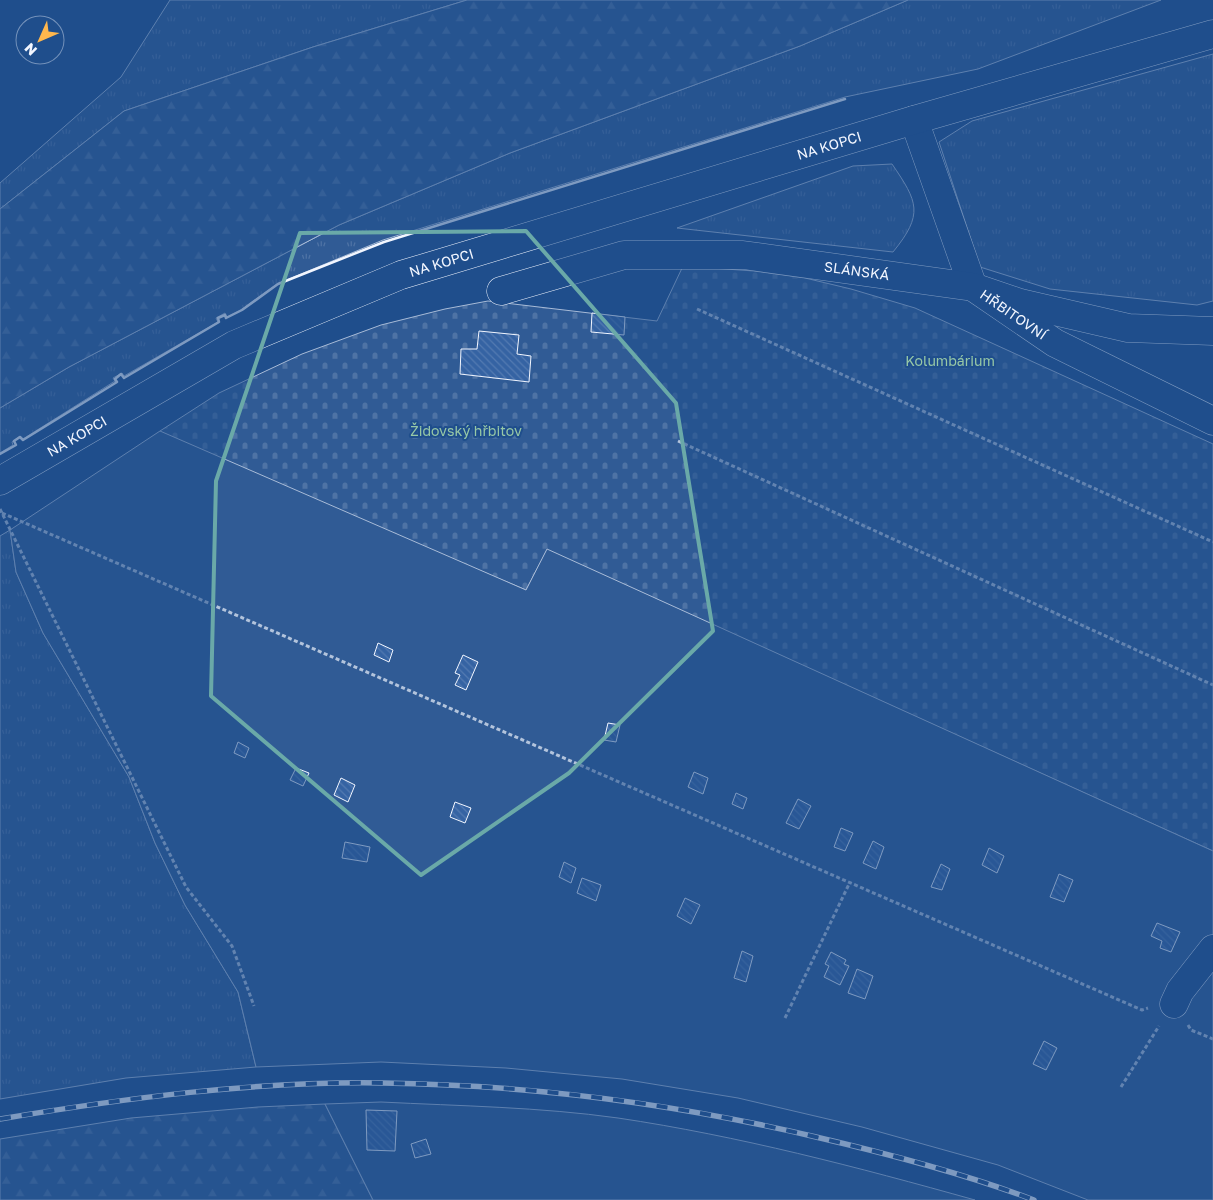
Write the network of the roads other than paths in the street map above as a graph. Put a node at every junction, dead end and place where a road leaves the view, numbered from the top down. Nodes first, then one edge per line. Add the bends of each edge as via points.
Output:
1 (1213, 34) edge
2 (914, 120) junction
3 (973, 287) junction
4 (501, 291) dead end
5 (1213, 331) edge
6 (1213, 421) edge
7 (0, 481) edge
8 (1213, 949) edge
9 (1174, 1004) road end

1 - 2 main road
2 - 3 main road, HŘBITOVNÍ
2 - 7 main road, NA KOPCI via 401,275 234,345
3 - 4 main road, SLÁNSKÁ via 743,255 624,255
3 - 5 main road, SLÁNSKÁ via 1020,303 1128,328
3 - 6 main road, HŘBITOVNÍ via 1055,343
8 - 9 main road via 1180,991

